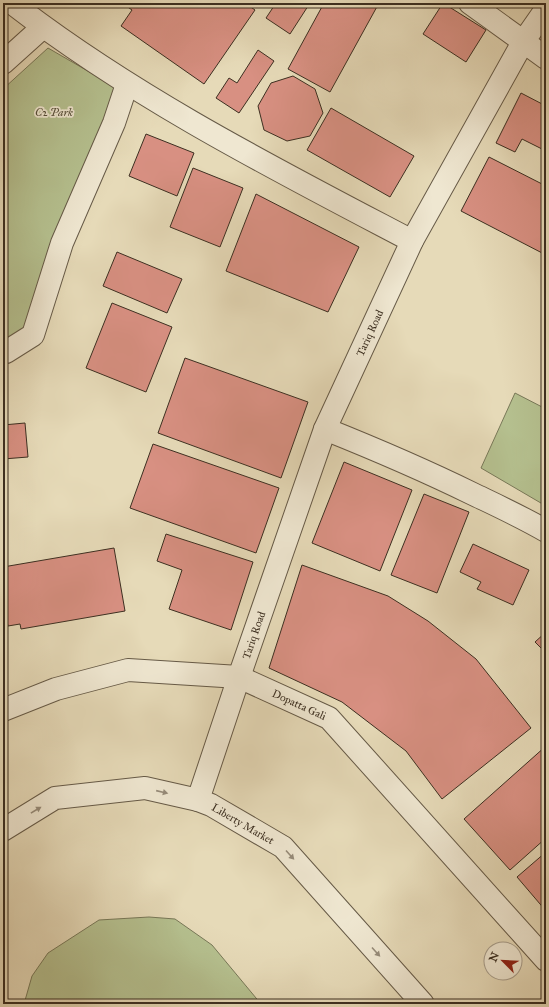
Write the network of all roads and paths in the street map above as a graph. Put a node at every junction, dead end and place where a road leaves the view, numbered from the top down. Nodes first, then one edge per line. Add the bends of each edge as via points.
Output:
1 (12, 3) edge
2 (470, 3) edge
3 (546, 9) edge
4 (43, 27) junction
5 (523, 42) junction
6 (546, 58) edge
7 (3, 63) edge
8 (127, 84) junction
9 (412, 241) junction
10 (3, 352) edge
11 (325, 429) junction
12 (546, 532) edge
13 (239, 677) junction
14 (3, 710) edge
15 (198, 800) junction
16 (3, 830) edge
17 (546, 960) edge
18 (423, 1004) edge

1 - 4 street
2 - 5 street
3 - 5 street, Tariq Road
4 - 7 street
4 - 8 street
5 - 6 street
5 - 9 street, Tariq Road
8 - 9 street via 263,163
8 - 10 street via 114,123 62,243 33,335
9 - 11 street, Tariq Road
11 - 12 street via 440,478
11 - 13 street, Tariq Road
13 - 14 street, Dopatta Gali via 128,670 56,689
13 - 15 street, Tariq Road
13 - 17 street, Dopatta Gali via 329,718
16 -> 15 street, Liberty Market via 55,798 145,788
15 -> 18 street, Liberty Market via 283,847

